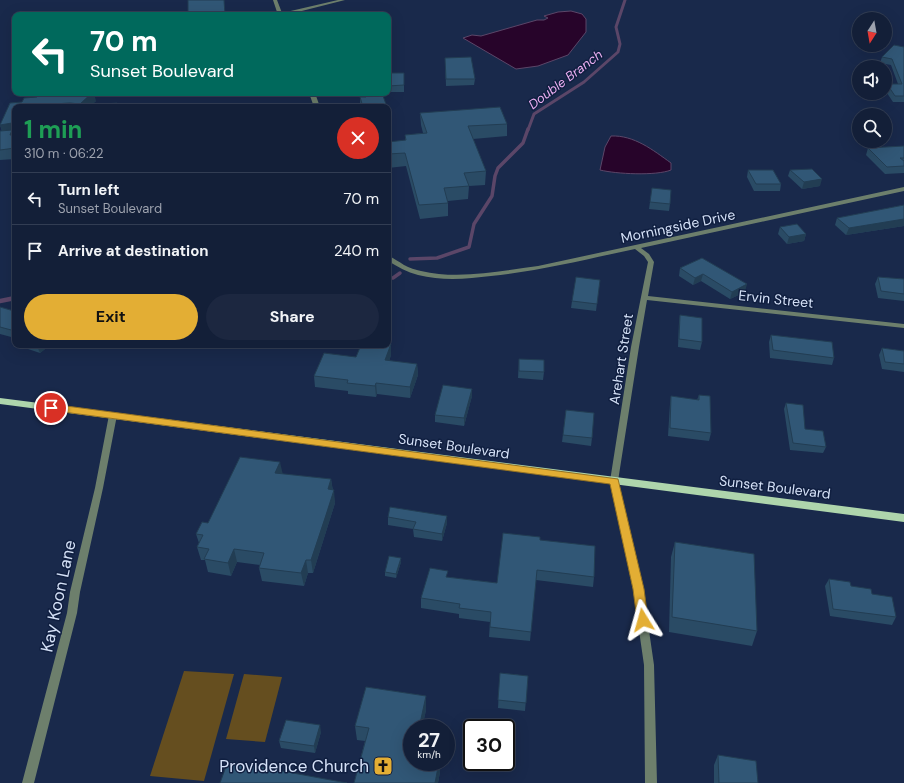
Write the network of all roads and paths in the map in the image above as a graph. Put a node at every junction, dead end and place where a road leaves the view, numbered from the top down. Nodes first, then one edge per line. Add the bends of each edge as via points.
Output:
1 (275, 0) edge
2 (343, 0) edge
3 (280, 12) edge
4 (293, 12) edge
5 (904, 190) edge
6 (636, 247) junction
7 (391, 260) edge
8 (644, 298) junction
9 (904, 326) edge
10 (0, 401) edge
11 (113, 415) junction
12 (614, 481) junction
13 (904, 518) edge
14 (28, 783) edge
15 (651, 783) edge

1 - 3 street
2 - 4 street
5 - 6 street, Morningside Drive
6 - 7 street, Morningside Drive via 538,268 488,275 436,275 404,267
6 - 8 street, Arehart Street via 647,255 651,262
8 - 9 street, Ervin Street
8 - 12 street, Arehart Street
10 - 11 main road, Sunset Boulevard
11 - 12 main road, Sunset Boulevard
11 - 14 street, Kay Koon Lane via 72,613
12 - 13 main road, Sunset Boulevard
12 - 15 street via 638,589 649,665

